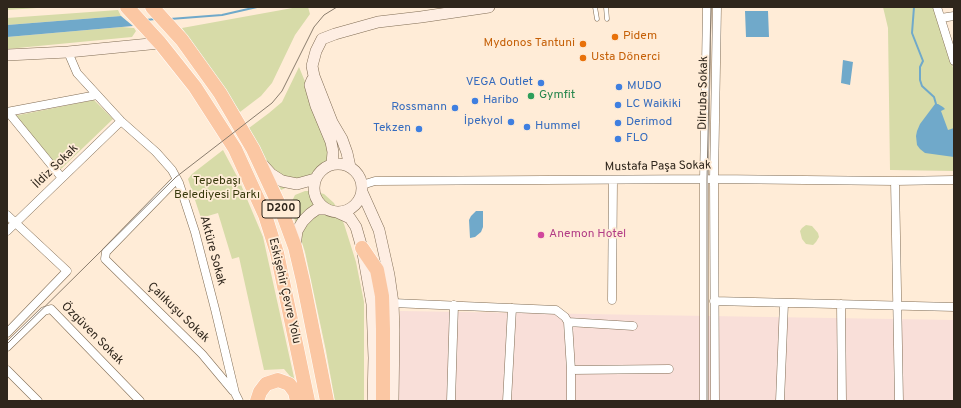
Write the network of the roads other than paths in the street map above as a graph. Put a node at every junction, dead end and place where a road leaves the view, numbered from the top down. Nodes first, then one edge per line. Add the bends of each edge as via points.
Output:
1 (127, 7) edge
2 (152, 7) edge
3 (489, 7) edge
4 (596, 7) edge
5 (606, 7) edge
6 (707, 7) edge
7 (717, 7) edge
8 (937, 7) edge
9 (954, 16) edge
10 (941, 18) junction
11 (597, 19) dead end
12 (607, 19) dead end
13 (160, 43) junction
14 (68, 52) junction
15 (7, 55) edge
16 (954, 61) edge
17 (314, 76) junction
18 (97, 95) junction
19 (7, 112) edge
20 (121, 121) junction
21 (258, 161) junction
22 (332, 164) junction
23 (350, 167) junction
24 (62, 178) junction
25 (177, 179) junction
26 (315, 179) junction
27 (714, 179) junction
28 (613, 180) junction
29 (704, 180) junction
30 (954, 180) edge
31 (895, 181) junction
32 (362, 189) junction
33 (326, 209) junction
34 (337, 212) junction
35 (7, 215) edge
36 (15, 223) junction
37 (7, 231) edge
38 (295, 247) junction
39 (362, 248) junction
40 (612, 300) dead end
41 (714, 301) junction
42 (393, 303) junction
43 (784, 303) junction
44 (841, 304) junction
45 (454, 305) junction
46 (897, 306) junction
47 (954, 307) edge
48 (512, 308) junction
49 (568, 322) junction
50 (633, 326) dead end
51 (7, 333) edge
52 (7, 347) edge
53 (669, 369) dead end
54 (7, 370) edge
55 (571, 370) junction
56 (235, 393) junction
57 (38, 401) edge
58 (140, 401) edge
59 (239, 401) edge
60 (257, 401) edge
61 (297, 401) edge
62 (308, 401) edge
63 (327, 401) edge
64 (373, 401) edge
65 (383, 401) edge
66 (393, 401) edge
67 (451, 401) edge
68 (507, 401) edge
69 (571, 401) edge
70 (704, 401) edge
71 (715, 401) edge
72 (780, 401) edge
73 (842, 401) edge
74 (899, 401) edge

1 - 13 highway, Eskişehir Çevre Yolu / D200
2 - 21 highway, Eskişehir Çevre Yolu / D200 via 202,66
3 - 17 street via 378,22 335,34 322,40 316,51 312,66
4 - 11 lane
5 - 12 lane
6 - 29 street
7 - 27 street, Dilruba Sokak
8 - 10 street
9 - 10 street
10 - 16 street
13 - 14 street
13 - 62 highway, Eskişehir Çevre Yolu / D200 via 195,87 235,149 265,215 276,253
14 - 15 street
14 - 18 street, Aktüre Sokak via 77,73
17 - 22 street via 310,85 331,142
17 - 23 street via 332,122 342,139
18 - 19 street
18 - 20 street, Aktüre Sokak
19 - 24 street
20 - 24 street, İldiz Sokak
20 - 25 street, Aktüre Sokak via 156,152
21 - 26 street via 282,181 297,184
21 - 38 highway, Eskişehir Çevre Yolu / D200 via 281,209
22 - 23 street
22 - 26 street via 322,169
23 - 32 street via 358,174
24 - 36 street, İldiz Sokak
25 - 56 street, Aktüre Sokak via 197,239
25 - 56 street, Çalıkuşu Sokak via 106,252 105,259 202,354
26 - 33 street via 313,190 317,201
27 - 29 street, Mustafa Paşa Sokak
27 - 31 street, Mustafa Paşa Sokak
27 - 41 street, Dilruba Sokak
28 - 29 street, Mustafa Paşa Sokak
28 - 32 street, Mustafa Paşa Sokak via 375,180
28 - 40 street
29 - 70 street
30 - 31 street, Mustafa Paşa Sokak
31 - 46 street
32 - 34 street via 357,203 348,210
32 - 42 street via 382,239
33 - 34 street
33 - 38 street via 317,210 303,221 297,231
34 - 39 street via 350,218 356,226
35 - 36 street
36 - 37 street, İldiz Sokak
36 - 51 street via 67,271
38 - 63 highway, Eskişehir Çevre Yolu / D200
39 - 64 street via 372,304
39 - 65 highway via 377,270 382,296
41 - 43 street
41 - 71 street, Dilruba Sokak
42 - 45 street
42 - 66 street
43 - 44 street
43 - 72 street
44 - 46 street
44 - 73 street
45 - 48 street
45 - 67 street
46 - 47 street
46 - 74 street
48 - 49 street via 556,310
48 - 68 street
49 - 50 street
49 - 55 street
52 - 58 street, Özgüven Sokak via 44,311 51,309
53 - 55 street
54 - 57 street
55 - 69 street
56 - 59 street, Aktüre Sokak
60 - 61 highway via 266,384 278,380 289,384 295,392

